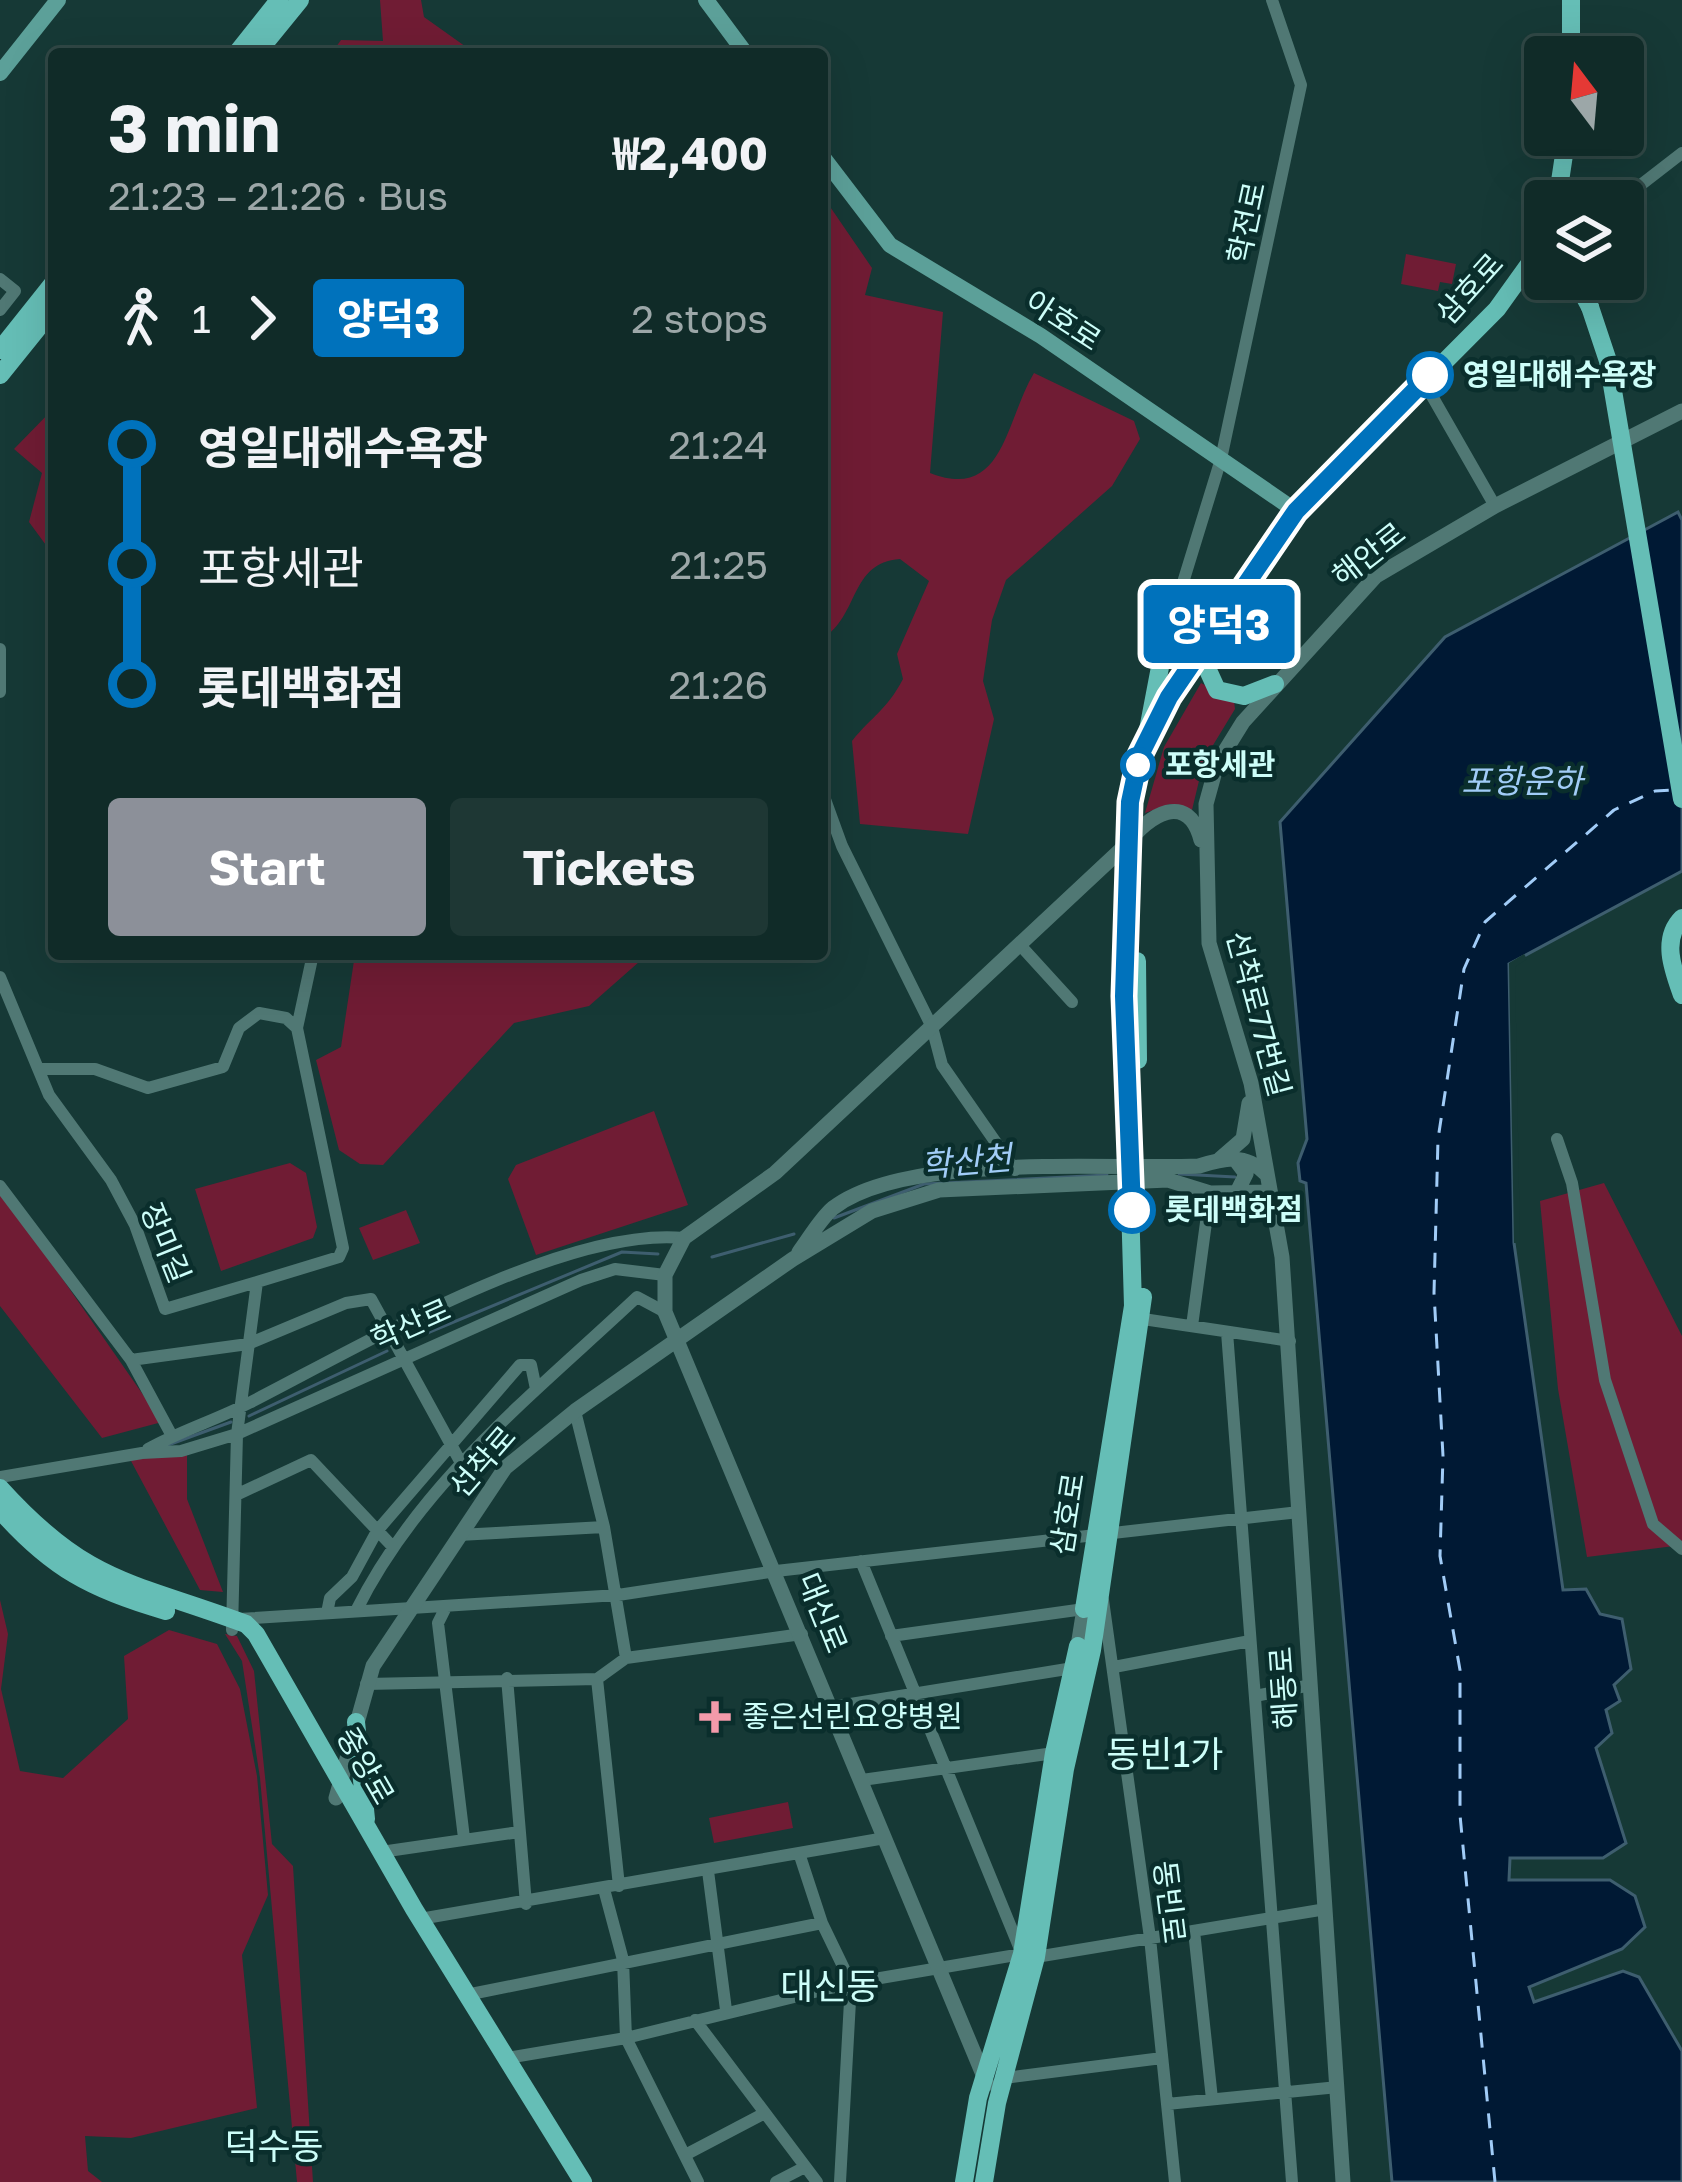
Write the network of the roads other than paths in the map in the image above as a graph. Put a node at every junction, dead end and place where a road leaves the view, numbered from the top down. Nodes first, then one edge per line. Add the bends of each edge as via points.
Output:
1 (279, 0) edge
2 (300, 0) edge
3 (706, 0) edge
4 (1272, 0) edge
5 (1571, 0) edge
6 (52, 2) edge
7 (1571, 36) edge
8 (241, 48) edge
9 (261, 48) edge
10 (742, 48) edge
11 (0, 73) edge
12 (1682, 153) edge
13 (828, 164) edge
14 (1644, 182) edge
15 (1524, 275) edge
16 (0, 279) edge
17 (48, 290) edge
18 (1586, 300) edge
19 (0, 310) edge
20 (48, 315) edge
21 (0, 350) edge
22 (0, 375) edge
23 (1424, 382) junction
24 (1682, 411) edge
25 (1221, 459) junction
26 (1495, 506) junction
27 (1296, 511) junction
28 (1212, 634) junction
29 (1165, 641) junction
30 (0, 649) edge
31 (1275, 684) junction
32 (0, 692) edge
33 (1147, 737) junction
34 (1682, 799) edge
35 (828, 807) edge
36 (1127, 844) junction
37 (1204, 849) junction
38 (1682, 917) edge
39 (1019, 945) junction
40 (312, 960) edge
41 (0, 977) edge
42 (1682, 995) edge
43 (1072, 1002) dead end
44 (932, 1027) junction
45 (297, 1028) junction
46 (39, 1069) junction
47 (1251, 1082) junction
48 (1557, 1139) dead end
49 (1227, 1159) junction
50 (1016, 1170) junction
51 (1266, 1174) junction
52 (1134, 1176) junction
53 (0, 1186) edge
54 (1270, 1192) junction
55 (1210, 1193) junction
56 (1235, 1196) junction
57 (684, 1238) junction
58 (794, 1259) junction
59 (665, 1275) junction
60 (257, 1282) junction
61 (665, 1312) junction
62 (1143, 1319) junction
63 (1192, 1326) junction
64 (388, 1330) junction
65 (1227, 1331) junction
66 (1290, 1341) junction
67 (682, 1342) junction
68 (248, 1344) junction
69 (404, 1357) junction
70 (130, 1360) junction
71 (536, 1389) junction
72 (242, 1406) junction
73 (575, 1411) junction
74 (237, 1434) junction
75 (172, 1436) junction
76 (449, 1443) junction
77 (142, 1453) junction
78 (460, 1461) junction
79 (0, 1477) edge
80 (0, 1488) edge
81 (236, 1495) junction
82 (0, 1510) edge
83 (1299, 1512) junction
84 (1241, 1520) junction
85 (604, 1527) junction
86 (377, 1531) junction
87 (1103, 1533) junction
88 (458, 1536) junction
89 (392, 1546) junction
90 (1682, 1549) edge
91 (861, 1561) junction
92 (776, 1571) junction
93 (1100, 1591) junction
94 (618, 1595) junction
95 (409, 1608) junction
96 (445, 1609) junction
97 (1084, 1610) junction
98 (356, 1611) junction
99 (327, 1613) junction
100 (232, 1624) junction
101 (802, 1634) junction
102 (892, 1636) junction
103 (1250, 1641) junction
104 (1085, 1648) junction
105 (626, 1658) junction
106 (1114, 1666) junction
107 (1073, 1668) junction
108 (507, 1678) junction
109 (597, 1679) junction
110 (446, 1683) junction
111 (366, 1684) junction
112 (1311, 1685) junction
113 (1115, 1688) junction
114 (1083, 1689) junction
115 (915, 1694) junction
116 (1255, 1696) junction
117 (832, 1707) junction
118 (356, 1722) junction
119 (1054, 1753) junction
120 (946, 1768) junction
121 (862, 1780) junction
122 (338, 1791) junction
123 (367, 1829) junction
124 (520, 1832) junction
125 (464, 1838) junction
126 (885, 1838) junction
127 (381, 1852) junction
128 (800, 1856) junction
129 (708, 1870) junction
130 (611, 1887) junction
131 (526, 1904) junction
132 (1325, 1910) junction
133 (420, 1918) junction
134 (1272, 1918) junction
135 (822, 1923) junction
136 (1194, 1931) junction
137 (1150, 1939) junction
138 (717, 1945) junction
139 (1029, 1956) junction
140 (623, 1960) junction
141 (940, 1971) junction
142 (851, 1983) junction
143 (466, 1995) junction
144 (726, 2010) junction
145 (695, 2020) junction
146 (626, 2038) junction
147 (506, 2058) junction
148 (1162, 2058) junction
149 (994, 2078) junction
150 (1337, 2087) junction
151 (1286, 2096) junction
152 (1212, 2098) junction
153 (1167, 2104) junction
154 (763, 2114) junction
155 (685, 2155) junction
156 (806, 2167) junction
157 (695, 2178) edge
158 (572, 2182) edge
159 (583, 2182) edge
160 (679, 2182) edge
161 (776, 2182) edge
162 (817, 2182) edge
163 (840, 2182) edge
164 (964, 2182) edge
165 (985, 2182) edge
166 (1174, 2182) edge
167 (1292, 2182) edge
168 (1343, 2182) edge

1 - 8 main road
2 - 9 main road
3 - 10 main road
4 - 25 street, 학전로 via 1301,86
5 - 7 main road
6 - 11 main road
12 - 14 street
13 - 25 main road, 아호로 via 890,245
15 - 23 main road, 삼호로
16 - 19 street via 15,291
17 - 21 main road
18 - 34 main road, bridge via 1608,362
20 - 22 main road
23 - 26 street
23 - 27 main road, 삼호로
24 - 26 street, 해안로
25 - 27 main road, 아호로
25 - 29 street, 학전로
26 - 31 street, 해안로 via 1376,576
27 - 28 main road, 삼호로
28 - 29 main road via 1178,659
28 - 31 main road via 1207,668 1217,690 1244,696
28 - 33 main road, 삼호로
29 - 33 main road
30 - 32 street
31 - 37 street, 해안로 via 1217,764
33 - 36 main road, 삼호로
35 - 44 street
36 - 37 street via 1144,821 1171,810 1192,820
36 - 39 street
36 - 52 main road, 삼호로
37 - 47 street, 선착로77번길 via 1209,943
38 - 42 main road via 1669,949
39 - 43 street
39 - 44 street
40 - 45 street
41 - 46 street, 장미길
44 - 50 street via 962,1100
44 - 57 street via 775,1173
45 - 46 street via 259,1013 239,1028 223,1067 162,1087 82,1067
45 - 60 street via 343,1248 339,1257
46 - 60 street, 장미길 via 135,1225 165,1309
47 - 49 street via 1243,1139
47 - 51 street, 선착로77번길
48 - 90 street via 1572,1183 1605,1380 1653,1524
49 - 51 street via 1249,1160
49 - 52 street, 선착로
49 - 56 street via 1246,1174
50 - 52 street, 선착로
50 - 58 street, 선착로 via 952,1171 865,1194 833,1208
51 - 54 street, 선착로77번길
52 - 55 street, 선착로
52 - 58 street, 선착로 via 939,1190 872,1211
52 - 62 main road, 삼호로
52 - 87 main road, 삼호로 via 1132,1306
53 - 70 street
54 - 56 street, 선착로
54 - 66 street, 해동로
55 - 56 street, 선착로
55 - 63 street
57 - 59 street
57 - 64 street, 학산로 via 607,1241
58 - 67 street, 선착로
59 - 61 street, 대신로
59 - 69 street, 학산로 via 615,1269
60 - 68 street
61 - 67 street, 대신로
61 - 71 street via 637,1297
62 - 63 street
62 - 87 main road, 삼호로
63 - 65 street
64 - 68 street via 363,1298
64 - 69 street
64 - 72 street, 학산로
65 - 66 street
65 - 84 street
66 - 83 street, 해동로
67 - 73 street, 선착로
67 - 92 street, 대신로
68 - 70 street
68 - 72 street
69 - 74 street, 학산로
69 - 76 street
70 - 75 street
71 - 76 street via 531,1365 520,1365
71 - 78 street
72 - 74 street
72 - 75 street, 학산로
73 - 85 street
73 - 88 street, 선착로 via 518,1454
74 - 77 street, 학산로
74 - 81 street
75 - 77 street, 학산로
76 - 78 street
76 - 86 street
77 - 79 street, 학산로
78 - 89 street
80 - 100 main road, 중앙로 via 45,1537 94,1571
81 - 86 street via 310,1460
81 - 100 street
82 - 100 main road via 49,1561 91,1586
83 - 84 street
83 - 112 street, 해동로
84 - 87 street
84 - 103 street
85 - 88 street
85 - 94 street
86 - 89 street
86 - 99 street
87 - 91 street
87 - 93 main road, 삼호로
87 - 97 main road, 삼호로
88 - 95 street, 선착로
89 - 98 street
91 - 92 street
91 - 102 street
92 - 94 street
92 - 101 street, 대신로
93 - 104 main road, 삼호로
93 - 106 street
94 - 96 street
94 - 105 street
95 - 96 street
95 - 98 street
95 - 111 street, 선착로
96 - 110 street via 438,1623
97 - 102 street
97 - 104 street, 삼호로
98 - 99 street
99 - 100 street
100 - 122 main road, 중앙로 via 256,1647
101 - 105 street
101 - 117 street, 대신로
102 - 115 street
103 - 106 street
103 - 116 street
104 - 107 main road, 삼호로
104 - 113 street, 동빈로
104 - 114 main road, 삼호로
105 - 109 street
106 - 113 street
107 - 115 street
107 - 119 main road, 삼호로
108 - 109 street
108 - 110 street
108 - 124 street
109 - 130 street
110 - 111 street
110 - 125 street
111 - 118 street, 선착로
112 - 116 street
112 - 132 street, 해동로
113 - 114 street
113 - 137 street, 동빈로
114 - 139 main road, 삼호로
115 - 117 street
115 - 120 street
116 - 134 street
117 - 121 street, 대신로
118 - 122 street, 선착로
118 - 123 main road
119 - 120 street
119 - 139 main road, 삼호로
120 - 121 street
120 - 139 street
121 - 126 street, 대신로
122 - 123 main road, 중앙로
122 - 158 main road, 중앙로
123 - 127 main road, 중앙로
124 - 125 street
124 - 131 street
125 - 127 street
126 - 128 street
126 - 141 street, 대신로
127 - 133 main road, 중앙로
128 - 129 street
128 - 135 street
129 - 130 street
129 - 138 street
130 - 131 street
130 - 140 street
131 - 133 street
132 - 134 street
132 - 150 street, 해동로
133 - 143 main road, 중앙로
134 - 136 street
134 - 151 street
135 - 138 street
135 - 142 street
136 - 137 street
136 - 152 street
137 - 139 street
137 - 148 street, 동빈로
138 - 140 street
138 - 144 street
139 - 141 street
139 - 149 main road, 삼호로
140 - 143 street
140 - 146 street
141 - 142 street
141 - 149 street, 대신로
142 - 144 street
142 - 163 street
143 - 147 main road, 중앙로
144 - 145 street
145 - 146 street
145 - 154 street
146 - 147 street
146 - 155 street
147 - 159 main road, 중앙로
148 - 149 street
148 - 153 street, 동빈로
149 - 164 main road, 삼호로
149 - 165 main road, 삼호로
150 - 151 street
150 - 168 street, 해동로
151 - 152 street
151 - 167 street
152 - 153 street
153 - 166 street, 동빈로
154 - 155 street
154 - 156 street
155 - 157 street
156 - 161 street
156 - 162 street
157 - 160 street

